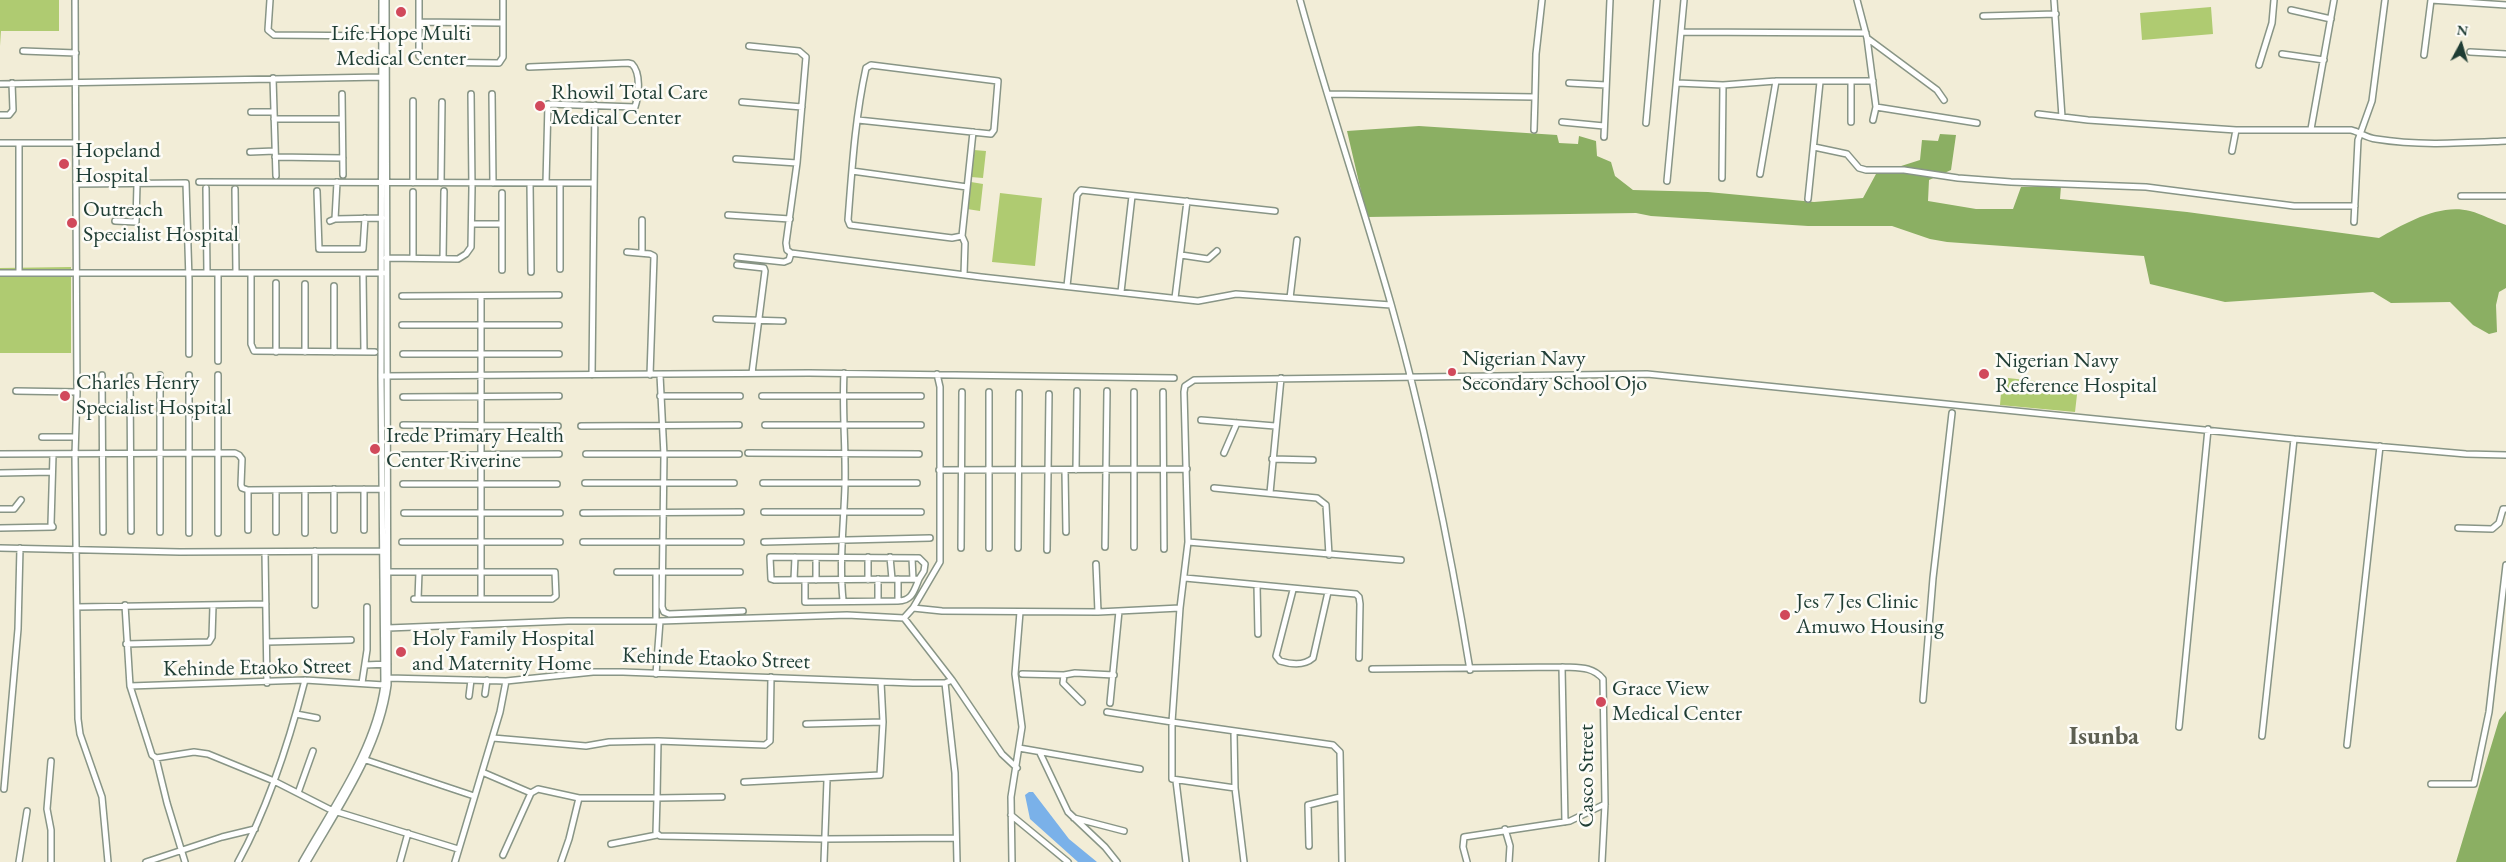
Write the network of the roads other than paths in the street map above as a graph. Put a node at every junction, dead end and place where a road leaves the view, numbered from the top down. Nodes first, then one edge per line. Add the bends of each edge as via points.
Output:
1 (76, 0) edge
2 (270, 0) edge
3 (382, 0) edge
4 (386, 0) edge
5 (419, 0) edge
6 (503, 0) edge
7 (1300, 0) edge
8 (1542, 0) edge
9 (1610, 0) edge
10 (1657, 0) edge
11 (1684, 0) edge
12 (1858, 0) edge
13 (2054, 0) edge
14 (2274, 0) edge
15 (2334, 0) edge
16 (2385, 0) edge
17 (2431, 0) edge
18 (2506, 5) edge
19 (2291, 10) dead end
20 (2056, 14) junction
21 (1982, 16) dead end
22 (2331, 18) junction
23 (419, 22) junction
24 (503, 23) junction
25 (1681, 32) junction
26 (1866, 35) junction
27 (382, 36) junction
28 (749, 46) dead end
29 (23, 51) dead end
30 (2470, 52) dead end
31 (76, 53) junction
32 (2282, 54) dead end
33 (2506, 54) edge
34 (2424, 55) dead end
35 (2324, 60) junction
36 (2260, 64) dead end
37 (529, 67) dead end
38 (382, 77) junction
39 (273, 78) junction
40 (1874, 80) junction
41 (1776, 81) junction
42 (1820, 82) junction
43 (1852, 82) junction
44 (75, 83) junction
45 (1569, 83) dead end
46 (1677, 83) junction
47 (0, 84) edge
48 (12, 84) junction
49 (1606, 85) junction
50 (1723, 85) junction
51 (342, 94) dead end
52 (471, 94) dead end
53 (492, 94) dead end
54 (1328, 94) junction
55 (1535, 97) junction
56 (1944, 100) dead end
57 (413, 101) dead end
58 (442, 102) dead end
59 (742, 102) dead end
60 (595, 105) junction
61 (802, 107) junction
62 (1876, 108) junction
63 (251, 112) dead end
64 (274, 112) junction
65 (2038, 114) dead end
66 (0, 115) edge
67 (2062, 117) junction
68 (274, 119) junction
69 (342, 119) junction
70 (858, 120) junction
71 (1873, 120) dead end
72 (1562, 122) dead end
73 (1851, 122) dead end
74 (1977, 123) dead end
75 (1646, 124) dead end
76 (1604, 126) junction
77 (2311, 129) junction
78 (1534, 130) dead end
79 (2236, 130) junction
80 (973, 132) junction
81 (2360, 134) junction
82 (1604, 136) dead end
83 (2506, 140) edge
84 (0, 143) edge
85 (19, 143) junction
86 (75, 143) junction
87 (1814, 147) junction
88 (2232, 151) dead end
89 (250, 152) dead end
90 (275, 154) junction
91 (343, 158) junction
92 (736, 159) dead end
93 (797, 163) junction
94 (852, 171) junction
95 (1760, 174) dead end
96 (343, 175) dead end
97 (276, 176) dead end
98 (1722, 178) dead end
99 (1667, 181) dead end
100 (199, 182) dead end
101 (337, 182) junction
102 (384, 183) junction
103 (413, 183) junction
104 (441, 183) junction
105 (493, 183) junction
106 (546, 183) junction
107 (560, 183) junction
108 (593, 183) junction
109 (76, 184) junction
110 (137, 184) junction
111 (472, 184) junction
112 (530, 184) junction
113 (967, 187) junction
114 (206, 188) dead end
115 (235, 189) dead end
116 (317, 190) dead end
117 (444, 191) dead end
118 (413, 192) dead end
119 (502, 193) dead end
120 (1132, 196) junction
121 (2461, 196) dead end
122 (2506, 196) edge
123 (1808, 199) dead end
124 (1187, 201) junction
125 (2354, 206) junction
126 (1275, 211) dead end
127 (728, 215) dead end
128 (365, 218) junction
129 (383, 218) junction
130 (790, 219) junction
131 (642, 220) dead end
132 (115, 221) dead end
133 (2354, 222) dead end
134 (472, 224) junction
135 (502, 224) junction
136 (962, 236) junction
137 (1297, 240) dead end
138 (1217, 251) dead end
139 (627, 252) dead end
140 (642, 253) junction
141 (791, 253) junction
142 (1181, 255) junction
143 (737, 257) dead end
144 (386, 258) junction
145 (413, 258) junction
146 (443, 259) junction
147 (738, 265) dead end
148 (560, 269) dead end
149 (502, 270) dead end
150 (76, 272) junction
151 (530, 272) dead end
152 (0, 273) edge
153 (19, 273) junction
154 (189, 273) junction
155 (207, 273) junction
156 (218, 273) junction
157 (236, 273) junction
158 (251, 273) junction
159 (363, 273) junction
160 (384, 273) junction
161 (964, 275) junction
162 (276, 283) dead end
163 (305, 284) dead end
164 (334, 286) dead end
165 (1067, 286) junction
166 (1121, 292) junction
167 (559, 295) dead end
168 (402, 296) dead end
169 (481, 296) junction
170 (1175, 298) junction
171 (1290, 298) junction
172 (1391, 305) junction
173 (716, 319) dead end
174 (757, 320) junction
175 (782, 321) dead end
176 (402, 325) dead end
177 (481, 325) junction
178 (559, 325) dead end
179 (276, 352) junction
180 (305, 352) junction
181 (334, 352) junction
182 (364, 352) junction
183 (375, 352) dead end
184 (188, 354) dead end
185 (403, 354) dead end
186 (482, 354) junction
187 (559, 354) dead end
188 (218, 361) dead end
189 (752, 373) junction
190 (482, 374) junction
191 (844, 374) junction
192 (937, 374) junction
193 (102, 375) dead end
194 (189, 375) dead end
195 (218, 375) dead end
196 (592, 375) junction
197 (650, 375) junction
198 (660, 375) junction
199 (130, 376) dead end
200 (160, 376) dead end
201 (384, 376) junction
202 (1174, 378) dead end
203 (1281, 378) junction
204 (1409, 379) junction
205 (16, 391) dead end
206 (1077, 391) dead end
207 (1107, 391) dead end
208 (77, 392) junction
209 (962, 392) dead end
210 (989, 392) dead end
211 (1134, 392) dead end
212 (1163, 392) dead end
213 (1019, 393) dead end
214 (1049, 394) dead end
215 (403, 396) dead end
216 (559, 396) dead end
217 (660, 396) junction
218 (740, 396) dead end
219 (762, 396) dead end
220 (844, 396) junction
221 (920, 396) dead end
222 (482, 397) junction
223 (1952, 413) dead end
224 (1201, 420) dead end
225 (1237, 423) junction
226 (403, 425) dead end
227 (482, 425) junction
228 (738, 425) dead end
229 (765, 425) dead end
230 (842, 425) junction
231 (921, 425) dead end
232 (558, 426) dead end
233 (581, 426) dead end
234 (663, 426) junction
235 (1275, 426) junction
236 (2208, 429) junction
237 (42, 436) dead end
238 (75, 437) junction
239 (2294, 438) junction
240 (2380, 446) junction
241 (482, 453) junction
242 (748, 453) dead end
243 (843, 453) junction
244 (1224, 453) dead end
245 (0, 454) edge
246 (102, 454) junction
247 (160, 454) junction
248 (189, 454) junction
249 (218, 454) junction
250 (559, 454) dead end
251 (586, 454) dead end
252 (739, 454) dead end
253 (920, 454) dead end
254 (52, 455) junction
255 (75, 455) junction
256 (131, 455) junction
257 (402, 455) dead end
258 (664, 455) junction
259 (2506, 455) edge
260 (1272, 459) junction
261 (1313, 460) dead end
262 (1187, 469) junction
263 (939, 470) junction
264 (1065, 470) junction
265 (1076, 470) junction
266 (1107, 470) junction
267 (1136, 470) junction
268 (1164, 470) junction
269 (960, 471) junction
270 (989, 471) junction
271 (1018, 471) junction
272 (1047, 471) junction
273 (52, 472) junction
274 (0, 473) edge
275 (845, 482) junction
276 (482, 483) junction
277 (585, 483) dead end
278 (734, 483) dead end
279 (763, 483) dead end
280 (917, 483) dead end
281 (402, 484) dead end
282 (557, 484) dead end
283 (664, 484) junction
284 (1214, 488) dead end
285 (334, 489) junction
286 (364, 489) junction
287 (385, 489) junction
288 (248, 490) junction
289 (276, 490) junction
290 (305, 490) junction
291 (1270, 493) junction
292 (21, 500) dead end
293 (0, 509) edge
294 (2506, 509) edge
295 (481, 512) junction
296 (741, 512) dead end
297 (764, 512) dead end
298 (844, 512) junction
299 (921, 512) dead end
300 (404, 513) dead end
301 (560, 513) dead end
302 (583, 513) dead end
303 (662, 513) junction
304 (0, 528) edge
305 (2458, 528) dead end
306 (248, 530) dead end
307 (334, 530) dead end
308 (364, 530) dead end
309 (132, 531) dead end
310 (103, 532) dead end
311 (160, 532) dead end
312 (276, 532) dead end
313 (1066, 532) dead end
314 (189, 533) dead end
315 (218, 533) dead end
316 (305, 533) dead end
317 (930, 538) dead end
318 (842, 540) junction
319 (481, 541) junction
320 (402, 542) dead end
321 (560, 542) dead end
322 (583, 542) dead end
323 (662, 542) junction
324 (740, 542) dead end
325 (764, 542) dead end
326 (1188, 542) junction
327 (1105, 547) dead end
328 (1134, 547) dead end
329 (0, 548) edge
330 (20, 548) junction
331 (961, 548) dead end
332 (988, 548) dead end
333 (1018, 548) dead end
334 (1164, 549) dead end
335 (77, 550) junction
336 (1047, 550) dead end
337 (315, 551) junction
338 (385, 551) junction
339 (265, 552) junction
340 (1330, 555) junction
341 (868, 557) junction
342 (890, 557) junction
343 (795, 558) junction
344 (816, 558) junction
345 (842, 558) junction
346 (912, 558) junction
347 (1400, 560) dead end
348 (1096, 564) dead end
349 (2506, 565) edge
350 (481, 571) junction
351 (388, 572) junction
352 (419, 572) junction
353 (617, 572) dead end
354 (656, 572) junction
355 (662, 572) junction
356 (740, 572) dead end
357 (1185, 578) junction
358 (878, 579) junction
359 (892, 579) junction
360 (898, 579) junction
361 (913, 579) junction
362 (919, 579) junction
363 (794, 580) junction
364 (816, 580) junction
365 (841, 580) junction
366 (868, 580) junction
367 (805, 581) junction
368 (1257, 585) junction
369 (1293, 590) junction
370 (1328, 592) junction
371 (481, 598) junction
372 (843, 600) junction
373 (878, 601) junction
374 (898, 601) junction
375 (266, 604) junction
376 (125, 605) junction
377 (315, 605) dead end
378 (212, 606) junction
379 (78, 607) junction
380 (367, 607) dead end
381 (913, 608) junction
382 (1180, 608) junction
383 (743, 611) dead end
384 (1119, 611) junction
385 (1020, 612) junction
386 (1098, 612) junction
387 (904, 618) junction
388 (658, 621) junction
389 (388, 628) junction
390 (1258, 634) dead end
391 (386, 637) junction
392 (351, 640) dead end
393 (267, 642) junction
394 (126, 644) junction
395 (1359, 658) dead end
396 (386, 664) junction
397 (365, 665) junction
398 (1562, 667) junction
399 (1372, 669) dead end
400 (1470, 670) junction
401 (656, 674) junction
402 (1022, 674) dead end
403 (1064, 675) junction
404 (1114, 675) junction
405 (771, 677) junction
406 (388, 678) junction
407 (305, 680) junction
408 (471, 680) junction
409 (487, 680) junction
410 (952, 680) junction
411 (506, 681) junction
412 (881, 682) junction
413 (267, 683) junction
414 (362, 683) junction
415 (945, 683) junction
416 (384, 684) junction
417 (130, 686) junction
418 (485, 694) dead end
419 (469, 696) dead end
420 (1923, 700) dead end
421 (1082, 702) dead end
422 (1110, 703) dead end
423 (1107, 712) dead end
424 (296, 714) junction
425 (317, 718) dead end
426 (883, 722) junction
427 (1172, 722) junction
428 (806, 724) dead end
429 (2179, 727) dead end
430 (1234, 732) junction
431 (2262, 736) dead end
432 (493, 738) junction
433 (658, 741) junction
434 (2347, 745) dead end
435 (1019, 748) junction
436 (313, 751) dead end
437 (1040, 753) junction
438 (156, 758) junction
439 (363, 758) junction
440 (51, 761) dead end
441 (1017, 768) junction
442 (1140, 769) dead end
443 (482, 772) junction
444 (827, 780) junction
445 (274, 781) junction
446 (1176, 781) junction
447 (744, 782) dead end
448 (2431, 784) dead end
449 (1235, 788) junction
450 (4, 789) dead end
451 (298, 793) junction
452 (531, 793) junction
453 (474, 796) junction
454 (722, 797) dead end
455 (1340, 797) junction
456 (579, 798) junction
457 (657, 798) junction
458 (1605, 804) junction
459 (27, 811) dead end
460 (334, 811) junction
461 (1011, 815) junction
462 (1074, 818) junction
463 (1565, 822) junction
464 (255, 829) junction
465 (1505, 829) junction
466 (1124, 831) dead end
467 (408, 833) junction
468 (657, 835) junction
469 (956, 838) junction
470 (824, 839) junction
471 (611, 844) dead end
472 (1308, 846) dead end
473 (458, 849) junction
474 (181, 850) junction
475 (503, 855) dead end
476 (19, 862) edge
477 (51, 862) edge
478 (108, 862) edge
479 (146, 862) edge
480 (185, 862) edge
481 (238, 862) edge
482 (302, 862) edge
483 (307, 862) edge
484 (400, 862) edge
485 (455, 862) edge
486 (561, 862) edge
487 (824, 862) edge
488 (957, 862) edge
489 (1012, 862) edge
490 (1068, 862) edge
491 (1117, 862) edge
492 (1186, 862) edge
493 (1244, 862) edge
494 (1342, 862) edge
495 (1467, 862) edge
496 (1509, 862) edge
497 (1602, 862) edge

1 - 31 street
2 - 27 street via 268,30 274,35
3 - 27 street
4 - 102 street
5 - 23 street
6 - 24 street
7 - 54 street
8 - 55 street
9 - 49 street
10 - 75 street
11 - 25 street
12 - 26 street
13 - 20 street
14 - 36 street via 2272,23
15 - 22 street
16 - 81 street via 2372,101
17 - 18 street
17 - 34 street
19 - 22 street
20 - 21 street
20 - 67 street
22 - 35 street
23 - 24 street
23 - 24 street via 419,56 426,62 499,63 503,58
25 - 26 street
25 - 46 street
26 - 40 street
26 - 56 street via 1937,90
27 - 38 street
28 - 61 street via 799,51 806,57
29 - 31 street
30 - 33 street
31 - 44 street
32 - 35 street
35 - 77 street
37 - 60 street via 628,63 636,68 638,94 635,107
38 - 39 street
38 - 102 street
39 - 44 street
39 - 64 street
40 - 43 street
40 - 62 street
41 - 42 street
41 - 50 street
41 - 95 street
42 - 43 street
42 - 87 street
43 - 73 street
44 - 48 street
44 - 86 street
45 - 49 street
46 - 50 street
46 - 99 street
47 - 48 street
48 - 66 street via 13,110
49 - 76 street
50 - 98 street
51 - 69 street
52 - 111 street
53 - 105 street
54 - 55 street
54 - 172 street
55 - 78 street
57 - 103 street
58 - 104 street
59 - 61 street
60 - 106 street via 548,104
60 - 108 street
61 - 93 street
62 - 71 street
62 - 74 street
63 - 64 street
64 - 68 street
65 - 67 street
67 - 79 street
68 - 69 street
68 - 90 street
69 - 91 street
70 - 80 street
70 - 80 street via 866,68 871,65 995,79 999,85 994,130 992,134
70 - 94 street
72 - 76 street
76 - 82 street
77 - 79 street
77 - 81 street via 2351,130
79 - 88 street
80 - 113 street
81 - 83 street via 2409,143
81 - 125 street
84 - 85 street
85 - 86 street
85 - 153 street
86 - 109 street
87 - 123 street
87 - 125 street via 1847,154 1859,168 1866,170 1904,170 2011,182 2146,187 2294,206
89 - 90 street
90 - 91 street
90 - 97 street
91 - 96 street
92 - 93 street
93 - 130 street
94 - 113 street
94 - 136 street via 850,225 952,238
100 - 101 street
101 - 102 street
101 - 128 street via 332,220
102 - 103 street
102 - 129 street
103 - 104 street
104 - 111 street
105 - 111 street
105 - 112 street
106 - 107 street
106 - 112 street
107 - 108 street
107 - 148 street
108 - 196 street
109 - 110 street
109 - 150 street
110 - 132 street via 136,222
110 - 154 street via 184,182 188,185
111 - 134 street
112 - 151 street
113 - 136 street
114 - 155 street
115 - 157 street
116 - 128 street via 319,249 363,249
117 - 146 street
118 - 145 street
119 - 135 street
120 - 124 street
120 - 165 street via 1078,192
120 - 166 street
121 - 122 street
124 - 126 street
124 - 142 street
125 - 133 street
127 - 130 street
128 - 129 street
129 - 144 street
129 - 160 street
130 - 141 street via 786,248
131 - 140 street
134 - 135 street
134 - 146 street via 472,243 466,254 458,259
135 - 149 street
136 - 161 street via 966,243
137 - 171 street
138 - 142 street via 1208,258
139 - 140 street
140 - 197 street via 650,254 654,261
141 - 143 street via 789,260 784,262
141 - 161 street
142 - 170 street
144 - 145 street
144 - 160 street
145 - 146 street
147 - 174 street via 764,268
150 - 153 street
150 - 154 street
150 - 208 street
152 - 153 street
154 - 155 street
154 - 184 street
155 - 156 street
156 - 157 street
156 - 188 street
157 - 158 street
158 - 159 street
158 - 179 street via 251,348
159 - 160 street
159 - 182 street
160 - 201 street
161 - 165 street
162 - 179 street
163 - 180 street
164 - 181 street
165 - 166 street
166 - 170 street
167 - 169 street
168 - 169 street
169 - 177 street
170 - 171 street via 1206,300 1236,294
171 - 172 street
172 - 204 street
173 - 174 street
174 - 175 street
174 - 189 street
176 - 177 street
177 - 178 street
177 - 186 street
179 - 180 street
180 - 181 street
181 - 182 street
182 - 183 street
185 - 186 street
186 - 187 street
186 - 190 street
189 - 191 street
189 - 198 street
190 - 196 street
190 - 201 street
190 - 222 street
191 - 192 street
191 - 220 street
192 - 202 street
192 - 263 street via 940,387
193 - 246 street
194 - 248 street
195 - 249 street
196 - 197 street
197 - 198 street
198 - 217 street
199 - 256 street
200 - 247 street
201 - 287 street
203 - 204 street
203 - 235 street
203 - 262 street via 1189,382 1184,392
204 - 236 street via 1448,375 1646,374
204 - 400 street via 1452,565
205 - 208 street
206 - 265 street
207 - 266 street
208 - 238 street
209 - 269 street
210 - 270 street
211 - 267 street
212 - 268 street
213 - 271 street
214 - 272 street
215 - 222 street
216 - 222 street
217 - 218 street
217 - 234 street
219 - 220 street
220 - 221 street
220 - 230 street
222 - 227 street
223 - 420 street
224 - 225 street
225 - 235 street
225 - 244 street
226 - 227 street
227 - 232 street
227 - 241 street
228 - 234 street
229 - 230 street
230 - 231 street
230 - 243 street
233 - 234 street
234 - 258 street
235 - 260 street
236 - 239 street
236 - 429 street
237 - 238 street
238 - 255 street
239 - 240 street
239 - 431 street
240 - 259 street
240 - 434 street
241 - 250 street
241 - 257 street
241 - 276 street
242 - 243 street
243 - 253 street
243 - 275 street
245 - 254 street
246 - 255 street
246 - 256 street
246 - 310 street
247 - 248 street
247 - 256 street
247 - 311 street
248 - 249 street
248 - 314 street
249 - 288 street via 239,454 242,459 242,488
249 - 315 street
251 - 258 street
252 - 258 street
254 - 255 street
254 - 273 street
255 - 335 street
256 - 309 street
258 - 283 street
260 - 261 street
260 - 291 street
262 - 268 street
262 - 326 street
263 - 269 street
263 - 381 street via 940,562
264 - 265 street
264 - 272 street
264 - 313 street
265 - 266 street
266 - 267 street
266 - 327 street
267 - 268 street
267 - 328 street
268 - 334 street
269 - 270 street
269 - 331 street
270 - 271 street
270 - 332 street
271 - 272 street
271 - 333 street
272 - 336 street
273 - 274 street
273 - 304 street via 52,527
275 - 279 street
275 - 280 street
275 - 298 street
276 - 281 street
276 - 282 street
276 - 295 street
277 - 283 street
278 - 283 street
283 - 303 street
284 - 291 street
285 - 286 street
285 - 290 street
285 - 307 street
286 - 287 street
286 - 308 street
287 - 338 street
288 - 289 street
288 - 306 street
289 - 290 street
289 - 312 street
290 - 316 street
291 - 340 street via 1317,498 1326,505
292 - 293 street via 14,509
294 - 305 street via 2492,530
295 - 300 street
295 - 301 street
295 - 319 street
296 - 303 street
297 - 298 street
298 - 299 street
298 - 318 street
302 - 303 street
303 - 323 street
317 - 318 street
318 - 325 street
318 - 345 street
319 - 320 street
319 - 321 street
319 - 350 street
322 - 323 street
323 - 324 street
323 - 355 street
326 - 340 street
326 - 357 street
329 - 330 street
330 - 335 street
330 - 450 street via 18,629
335 - 339 street
335 - 379 street
337 - 338 street
337 - 339 street
337 - 377 street
338 - 351 street
338 - 391 street
339 - 375 street
340 - 347 street
341 - 342 street
341 - 345 street
341 - 366 street
342 - 346 street
342 - 359 street
343 - 344 street
343 - 363 street
343 - 363 street via 770,558 771,579
344 - 345 street
344 - 364 street
345 - 365 street
346 - 361 street
346 - 362 street via 919,558 925,564
348 - 386 street
349 - 448 street via 2489,712 2474,784
350 - 352 street
350 - 371 street
350 - 371 street via 553,570 556,596 552,599
351 - 352 street
351 - 389 street
352 - 371 street via 416,599
353 - 354 street
354 - 355 street
354 - 388 street
355 - 356 street
355 - 383 street via 664,612
357 - 368 street
357 - 382 street
358 - 359 street
358 - 366 street
358 - 373 street
359 - 360 street
360 - 361 street
360 - 374 street
361 - 362 street
362 - 374 street via 911,596
363 - 367 street
364 - 365 street
364 - 367 street
365 - 366 street
365 - 372 street
367 - 372 street via 805,602
368 - 369 street
368 - 390 street
369 - 370 street
369 - 370 street via 1276,656 1287,663 1306,662 1312,658
370 - 395 street via 1359,597
372 - 373 street
373 - 374 street
375 - 378 street
375 - 393 street
376 - 378 street
376 - 379 street
376 - 394 street
378 - 394 street via 210,642
379 - 478 street via 79,727 102,797
380 - 397 street
381 - 385 street
381 - 387 street
382 - 384 street
382 - 427 street
384 - 386 street
384 - 404 street
385 - 386 street
385 - 435 street via 1015,674 1022,718
387 - 388 street via 847,615
387 - 410 street
388 - 389 street
388 - 401 street
389 - 391 street
391 - 396 street
392 - 393 street
393 - 413 street
394 - 417 street
396 - 397 street
396 - 406 street
396 - 416 street
397 - 414 street
398 - 400 street, Casco Street
398 - 458 street, Casco Street via 1592,668 1603,679
398 - 463 street
399 - 400 street, Casco Street
401 - 405 street, Kehinde Etaoko Street
401 - 411 street, Kehinde Etaoko Street via 593,672
402 - 403 street
403 - 404 street
403 - 421 street via 1065,686
404 - 422 street
405 - 412 street, Kehinde Etaoko Street
405 - 433 street via 768,744
406 - 408 street, Kehinde Etaoko Street
406 - 439 street via 382,720
407 - 413 street, Kehinde Etaoko Street
407 - 414 street, Kehinde Etaoko Street
407 - 424 street
408 - 409 street, Kehinde Etaoko Street
408 - 419 street
409 - 411 street, Kehinde Etaoko Street
409 - 418 street
410 - 415 street, Kehinde Etaoko Street
410 - 441 street via 1002,754
411 - 432 street
412 - 415 street, Kehinde Etaoko Street
412 - 426 street
413 - 417 street, Kehinde Etaoko Street
414 - 416 street, Kehinde Etaoko Street
415 - 469 street via 955,773
416 - 439 street via 378,718
417 - 438 street via 150,752
423 - 427 street
424 - 425 street
424 - 445 street
426 - 428 street
426 - 444 street via 880,776
427 - 430 street
427 - 446 street via 1170,776
430 - 449 street
430 - 455 street via 1333,745 1340,752
432 - 433 street via 586,746
432 - 443 street
433 - 457 street
435 - 437 street
435 - 441 street
436 - 451 street
437 - 442 street
437 - 462 street via 1062,801
438 - 445 street via 194,752 208,754
438 - 474 street
439 - 453 street
439 - 460 street
440 - 477 street via 46,809 51,830
441 - 461 street
443 - 452 street
443 - 453 street
444 - 447 street
444 - 470 street
445 - 451 street
445 - 464 street
446 - 449 street
446 - 492 street
449 - 493 street
451 - 460 street
452 - 456 street via 538,789
452 - 475 street
453 - 473 street
454 - 457 street
455 - 472 street via 1308,805
455 - 494 street
456 - 457 street
456 - 486 street
457 - 468 street
458 - 463 street
458 - 497 street, Casco Street
459 - 476 street
460 - 467 street
460 - 482 street
460 - 483 street
461 - 489 street
461 - 490 street
462 - 466 street
462 - 491 street
463 - 465 street
464 - 474 street
464 - 481 street
465 - 495 street via 1464,837
465 - 496 street via 1510,846
467 - 473 street
467 - 484 street
468 - 470 street
468 - 471 street
469 - 470 street
469 - 488 street
470 - 487 street
473 - 485 street
474 - 479 street
474 - 480 street

